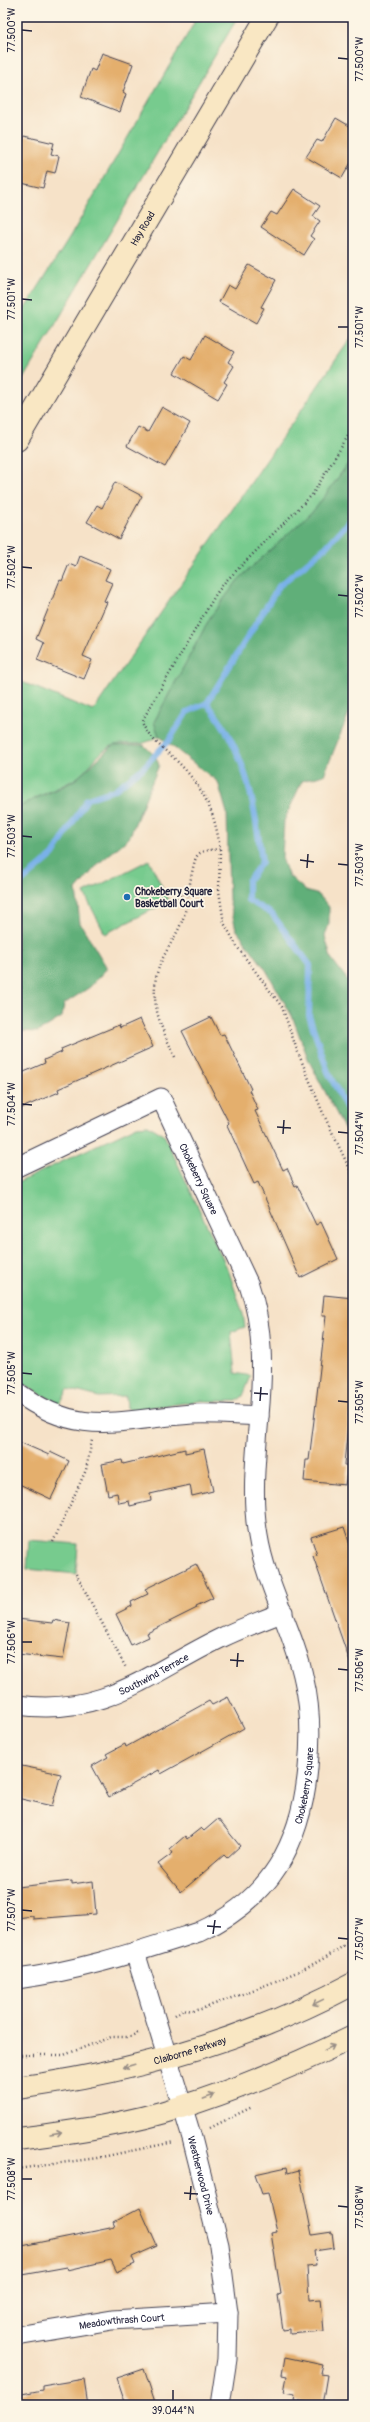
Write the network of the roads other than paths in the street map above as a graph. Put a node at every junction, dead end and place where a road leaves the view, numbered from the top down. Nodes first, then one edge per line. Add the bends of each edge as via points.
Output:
1 (267, 17) edge
2 (17, 440) edge
3 (17, 1167) edge
4 (17, 1392) edge
5 (259, 1416) junction
6 (283, 1612) junction
7 (17, 1705) edge
8 (135, 1952) junction
9 (17, 1979) edge
10 (353, 1984) edge
11 (353, 2037) edge
12 (166, 2056) junction
13 (17, 2088) edge
14 (181, 2107) junction
15 (17, 2139) edge
16 (228, 2313) junction
17 (17, 2336) edge
18 (220, 2405) edge

1 - 2 main road, Hay Road
3 - 5 street, Chokeberry Square via 162,1098 255,1300 263,1369
4 - 5 street via 47,1411 80,1422 110,1424 192,1414
5 - 6 street, Chokeberry Square via 255,1509 258,1538
6 - 7 street, Southwind Terrace via 221,1638 117,1693 95,1701 56,1707
6 - 8 street, Chokeberry Square via 304,1680 310,1712 307,1780 299,1823 293,1839 277,1869 243,1906 199,1932
8 - 9 street, Chokeberry Square via 50,1974
8 - 12 street, Weatherwood Drive
10 -> 12 main road, Claiborne Parkway via 282,2018
14 -> 11 main road via 292,2066
12 -> 13 main road, Claiborne Parkway via 115,2071
12 - 14 street, Weatherwood Drive
15 -> 14 main road via 109,2124
14 - 16 street, Weatherwood Drive via 192,2138 220,2245
16 - 17 street, Meadowthrash Court via 112,2320
16 - 18 street, Weatherwood Drive via 227,2359

